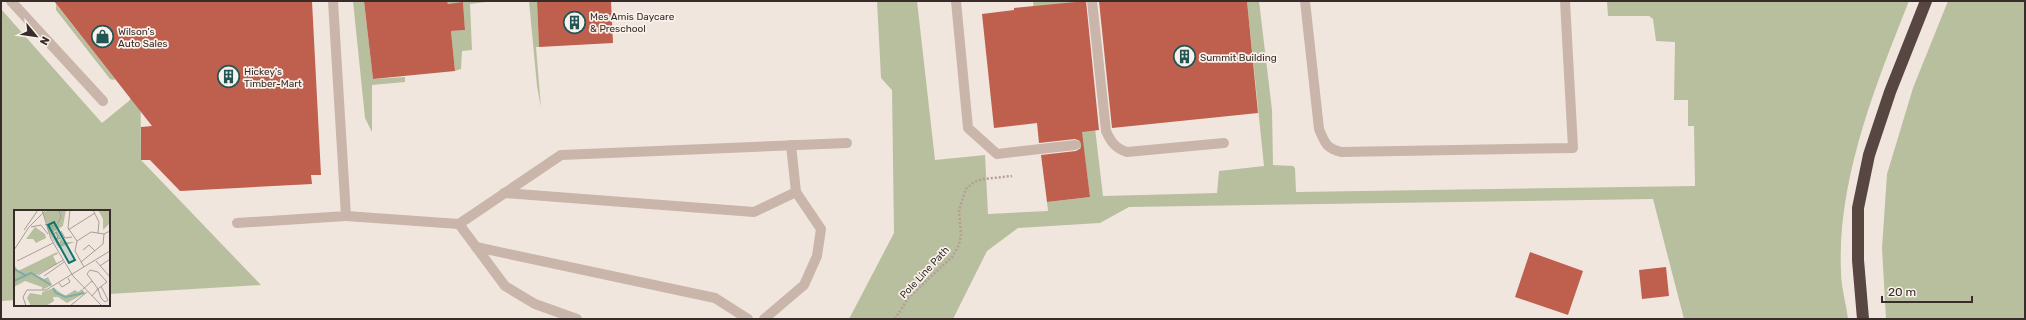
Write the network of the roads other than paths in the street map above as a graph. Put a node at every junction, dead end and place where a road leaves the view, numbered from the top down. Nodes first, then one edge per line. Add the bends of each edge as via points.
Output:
1 (11, 1) edge
2 (333, 1) edge
3 (956, 1) edge
4 (1092, 1) edge
5 (1305, 1) edge
6 (1565, 1) edge
7 (1926, 1) edge
8 (103, 100) dead end
9 (847, 143) dead end
10 (1224, 143) dead end
11 (791, 145) junction
12 (1075, 145) dead end
13 (796, 192) junction
14 (504, 193) junction
15 (346, 216) junction
16 (237, 223) dead end
17 (459, 224) junction
18 (476, 247) junction
19 (577, 319) edge
20 (748, 319) edge
21 (764, 319) edge
22 (1863, 319) edge

1 - 8 lane
2 - 15 lane
3 - 12 lane via 968,128 996,154
4 - 10 lane via 1106,131 1112,143 1119,150 1127,152
5 - 6 lane via 1319,129 1324,142 1331,149 1341,152 1408,152 1573,148
7 - 22 highway via 1890,92 1869,155 1858,208 1858,260
9 - 11 lane
11 - 13 lane
11 - 14 lane via 561,155
13 - 14 lane via 754,212
13 - 21 lane via 821,229 817,256 804,285
14 - 17 lane
15 - 16 lane
15 - 17 lane
17 - 18 lane
18 - 19 lane via 505,286 535,304
18 - 20 lane via 715,298

